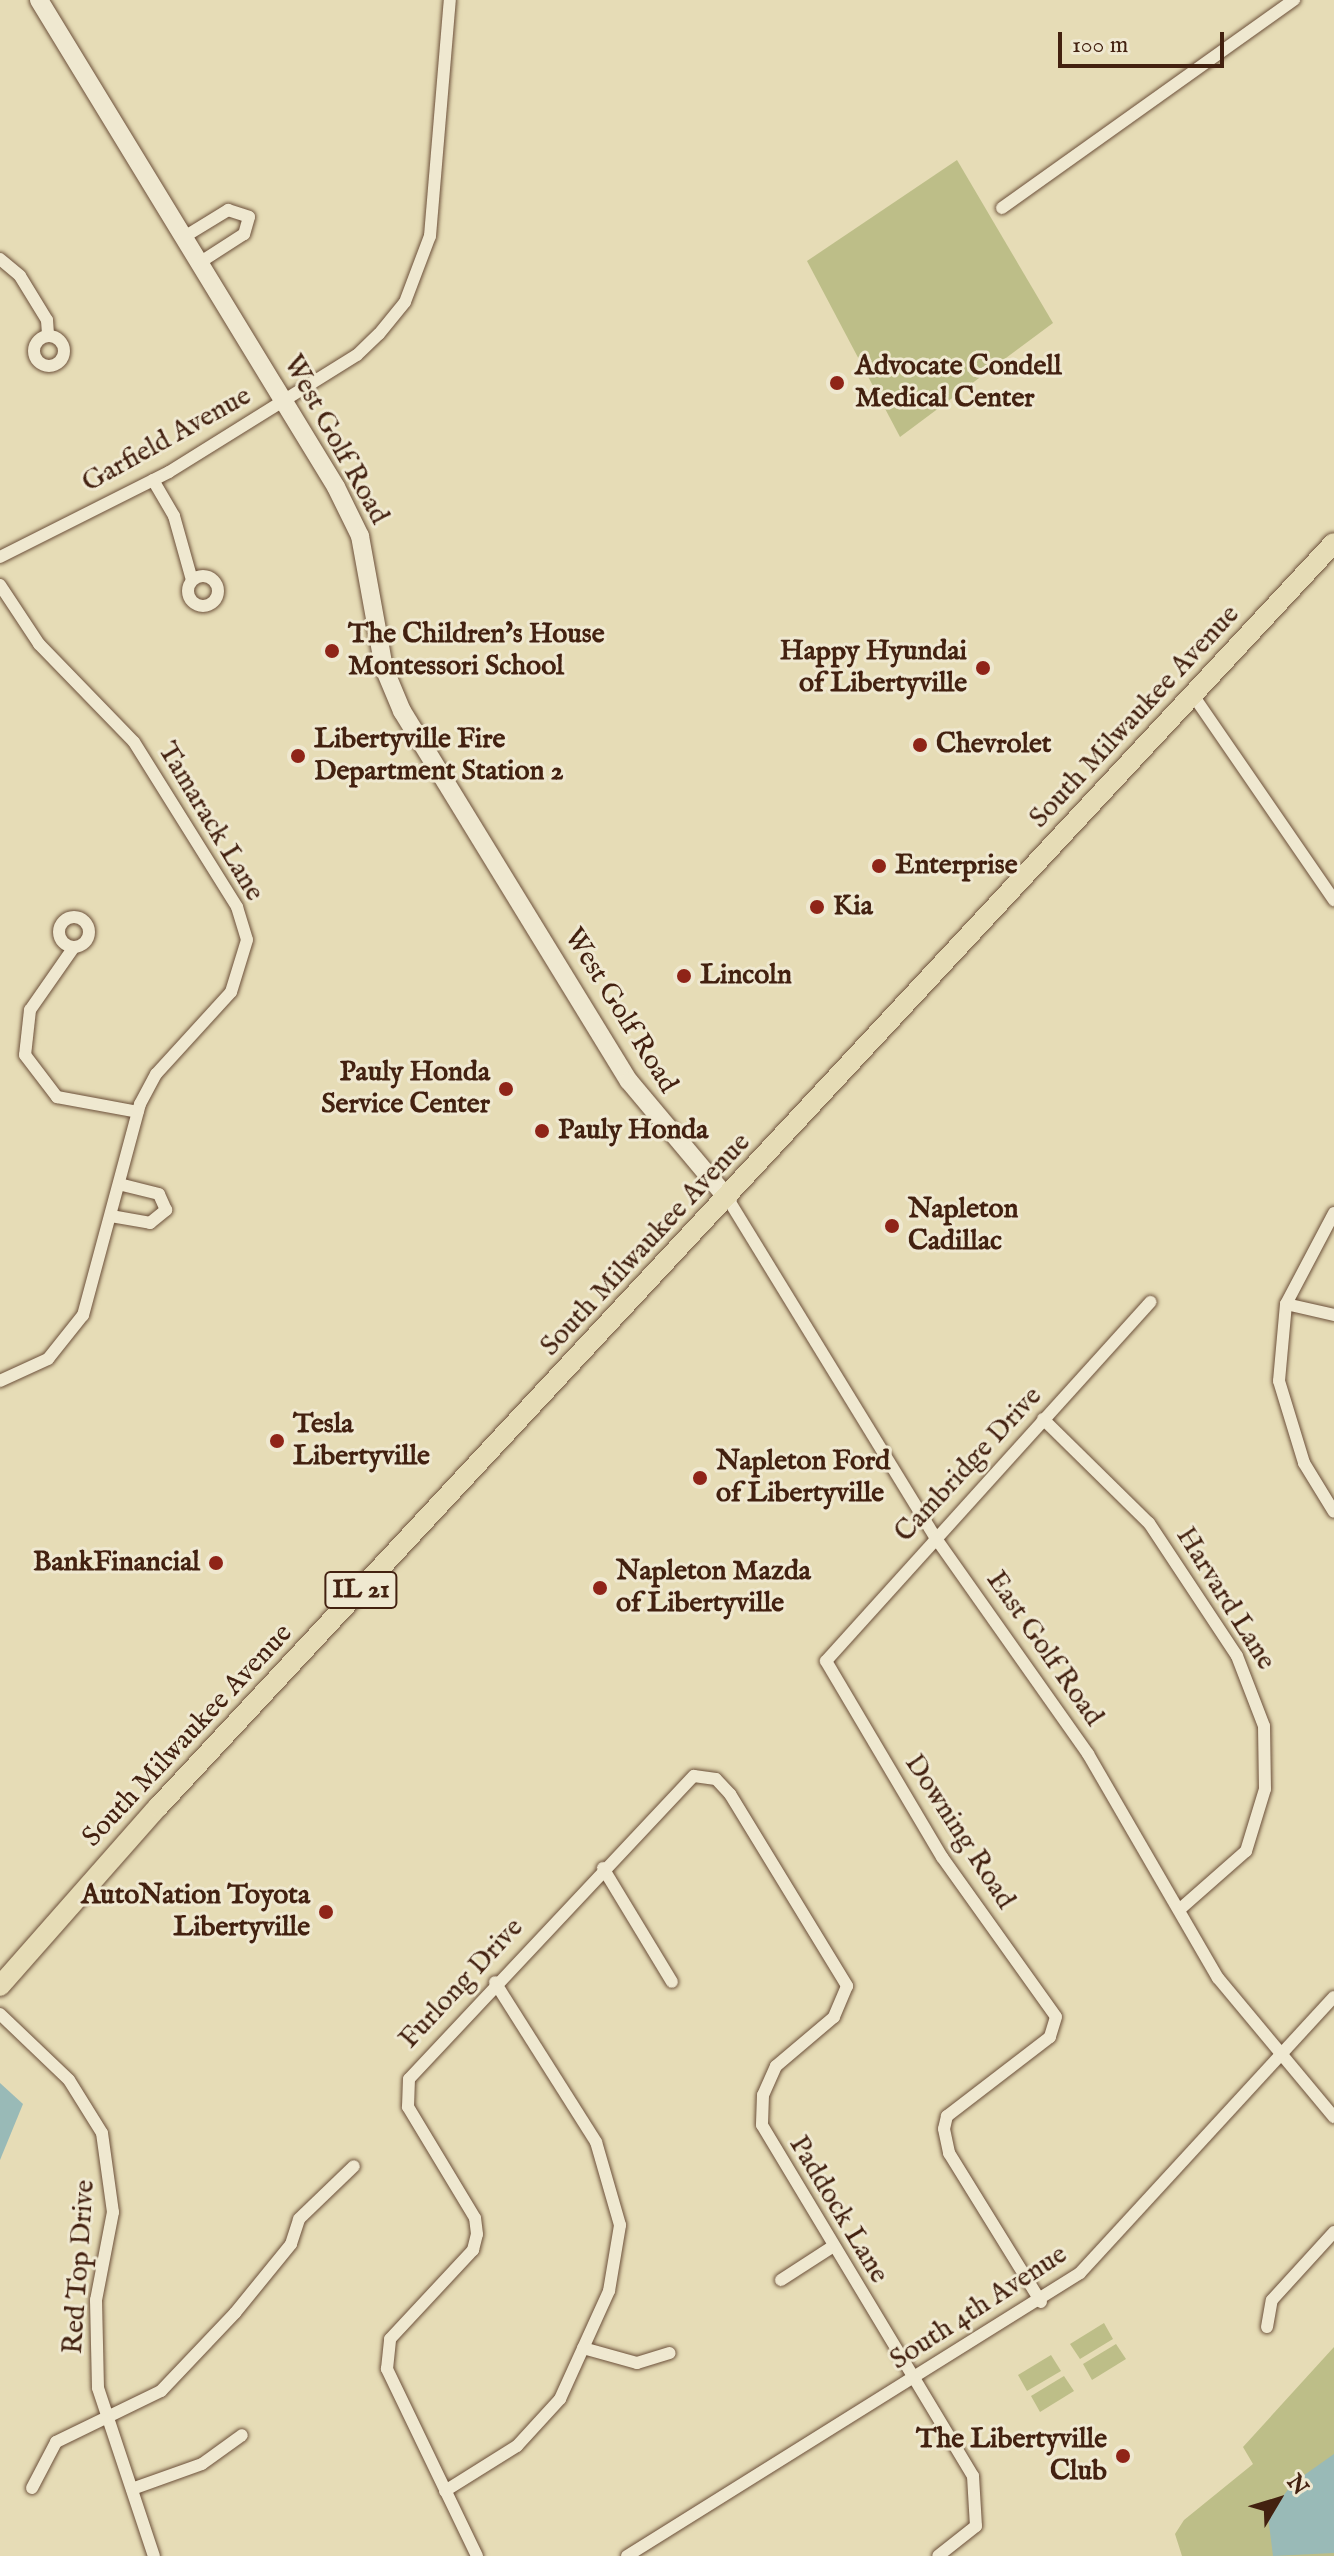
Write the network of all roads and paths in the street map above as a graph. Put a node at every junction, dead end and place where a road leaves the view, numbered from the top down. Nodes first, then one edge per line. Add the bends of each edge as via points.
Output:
1 (39, 0) edge
2 (450, 0) edge
3 (1294, 0) edge
4 (1276, 5) edge
5 (1002, 208) dead end
6 (184, 237) junction
7 (0, 259) edge
8 (199, 263) junction
9 (48, 336) dead end
10 (284, 402) junction
11 (153, 480) junction
12 (1334, 543) edge
13 (0, 557) edge
14 (192, 580) dead end
15 (0, 585) edge
16 (1193, 695) junction
17 (1334, 900) edge
18 (74, 947) dead end
19 (138, 1112) junction
20 (119, 1184) junction
21 (728, 1199) junction
22 (1334, 1213) edge
23 (111, 1216) junction
24 (1150, 1302) dead end
25 (1286, 1304) junction
26 (1334, 1315) edge
27 (0, 1381) edge
28 (1043, 1419) junction
29 (1334, 1512) edge
30 (935, 1537) junction
31 (822, 1661) joint
32 (704, 1776) joint
33 (603, 1868) junction
34 (1179, 1910) junction
35 (495, 1982) junction
36 (672, 1982) dead end
37 (0, 1986) edge
38 (1334, 1997) edge
39 (0, 2014) edge
40 (1055, 2025) junction
41 (1069, 2025) dead end
42 (1280, 2057) junction
43 (1334, 2117) edge
44 (354, 2166) dead end
45 (1334, 2232) edge
46 (832, 2247) junction
47 (781, 2280) dead end
48 (1041, 2302) junction
49 (1267, 2327) dead end
50 (583, 2348) junction
51 (670, 2353) dead end
52 (914, 2380) junction
53 (108, 2418) junction
54 (242, 2435) dead end
55 (32, 2488) dead end
56 (132, 2489) junction
57 (445, 2491) junction
58 (154, 2556) edge
59 (477, 2556) edge
60 (627, 2556) edge
61 (938, 2556) edge

1 - 6 street, West Golf Road
2 - 10 street, Garfield Avenue via 437,184 421,268 379,334
3 - 4 street
4 - 5 street
6 - 8 street, West Golf Road
6 - 8 street via 228,210 249,217 244,234
7 - 9 street via 34,298
8 - 10 street, West Golf Road
10 - 11 street, Garfield Avenue
10 - 21 street, West Golf Road via 360,536 384,668 402,711 629,1081
11 - 13 street, Garfield Avenue
11 - 14 street via 174,516
12 - 16 main road, South Milwaukee Avenue / IL 21
15 - 19 street, Tamarack Lane via 39,644 134,742 245,926 242,975 156,1074
16 - 17 street
16 - 21 main road, South Milwaukee Avenue / IL 21
18 - 19 street via 30,1010 25,1055 57,1097
19 - 20 street, Tamarack Lane
20 - 23 street, Tamarack Lane
20 - 23 street via 159,1194 166,1210 150,1223
21 - 30 street, East Golf Road
21 - 37 main road, South Milwaukee Avenue / IL 21 via 158,1807
22 - 25 street via 1303,1261
23 - 27 street, Tamarack Lane via 92,1297 75,1330 48,1359
24 - 28 street, Cambridge Drive
25 - 26 street
25 - 29 street via 1279,1341 1284,1412
28 - 30 street, Cambridge Drive
28 - 34 street, Harvard Lane via 1149,1523 1237,1656 1264,1726 1265,1789 1246,1851
30 - 31 street, Cambridge Drive
30 - 34 street, East Golf Road via 1081,1743
31 - 40 street, Downing Road via 942,1857 1051,2007
32 - 33 street, Furlong Drive via 685,1781
32 - 46 street, Paddock Lane via 730,1794 847,1986 834,2017 776,2066 761,2110 767,2139
33 - 35 street, Furlong Drive
33 - 36 street
34 - 42 street, East Golf Road via 1218,1978
35 - 50 street via 596,2142 615,2193 616,2260
35 - 57 street, Furlong Drive via 417,2067 406,2094 475,2218 477,2234 473,2250 390,2339 385,2359
38 - 42 street, South 4th Avenue
39 - 53 street, Red Top Drive via 69,2080 102,2133 113,2212 96,2346
40 - 41 street
40 - 48 street via 1050,2037 947,2116 944,2129 949,2153
42 - 43 street, East Golf Road
42 - 48 street, South 4th Avenue via 1103,2252
44 - 53 street via 299,2219 291,2244 161,2391
45 - 49 street via 1272,2300
46 - 47 street
46 - 52 street, Paddock Lane
48 - 52 street, South 4th Avenue
50 - 51 street via 637,2363
50 - 57 street via 540,2424
52 - 60 street, South 4th Avenue
52 - 61 street, Paddock Lane via 977,2490 976,2526
53 - 55 street via 56,2442
53 - 56 street, Red Top Drive
54 - 56 street via 202,2464
56 - 58 street, Red Top Drive
57 - 59 street, Furlong Drive

